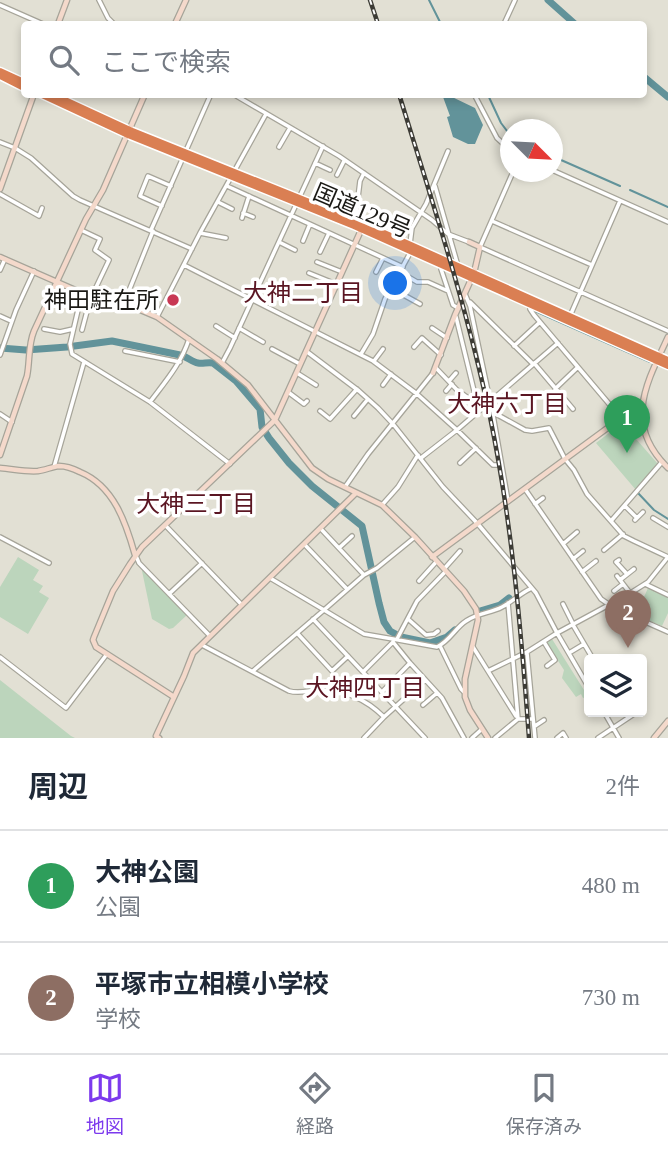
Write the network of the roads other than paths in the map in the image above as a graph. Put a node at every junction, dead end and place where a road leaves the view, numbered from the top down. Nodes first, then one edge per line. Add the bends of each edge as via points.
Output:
1 (67, 0) edge
2 (99, 0) edge
3 (186, 0) edge
4 (515, 0) edge
5 (0, 5) edge
6 (36, 21) edge
7 (59, 21) edge
8 (111, 21) edge
9 (176, 21) edge
10 (505, 21) edge
11 (0, 71) edge
12 (0, 76) edge
13 (21, 81) edge
14 (21, 86) edge
15 (33, 98) edge
16 (49, 98) edge
17 (60, 98) edge
18 (143, 98) edge
19 (209, 98) edge
20 (240, 98) edge
21 (476, 98) edge
22 (266, 114) junction
23 (290, 128) junction
24 (129, 133) junction
25 (500, 141) edge
26 (0, 142) edge
27 (323, 146) junction
28 (279, 147) dead end
29 (15, 148) junction
30 (449, 151) dead end
31 (185, 155) junction
32 (344, 160) junction
33 (315, 163) junction
34 (330, 170) dead end
35 (364, 173) junction
36 (233, 174) junction
37 (337, 174) dead end
38 (563, 175) edge
39 (1, 182) edge
40 (509, 182) edge
41 (434, 184) junction
42 (171, 186) junction
43 (227, 186) junction
44 (0, 192) edge
45 (249, 196) junction
46 (298, 200) junction
47 (620, 201) junction
48 (218, 202) junction
49 (94, 206) junction
50 (162, 206) junction
51 (42, 208) dead end
52 (232, 209) dead end
53 (421, 212) junction
54 (292, 216) junction
55 (253, 217) dead end
56 (491, 221) junction
57 (668, 222) edge
58 (310, 224) junction
59 (359, 225) junction
60 (81, 230) junction
61 (152, 231) junction
62 (200, 233) junction
63 (328, 233) junction
64 (448, 234) junction
65 (226, 238) dead end
66 (303, 241) dead end
67 (279, 242) junction
68 (470, 242) joint
69 (354, 245) junction
70 (480, 247) junction
71 (411, 248) junction
72 (192, 249) junction
73 (295, 250) dead end
74 (320, 252) dead end
75 (3, 258) edge
76 (383, 258) junction
77 (317, 262) dead end
78 (184, 265) junction
79 (443, 265) junction
80 (458, 265) junction
81 (592, 265) junction
82 (403, 267) junction
83 (0, 270) edge
84 (34, 271) junction
85 (310, 272) dead end
86 (342, 272) junction
87 (376, 272) dead end
88 (400, 272) junction
89 (473, 275) junction
90 (57, 282) junction
91 (336, 284) junction
92 (391, 288) junction
93 (448, 291) junction
94 (581, 292) junction
95 (82, 293) junction
96 (465, 294) junction
97 (92, 295) junction
98 (252, 299) junction
99 (468, 300) junction
100 (124, 303) junction
101 (530, 303) junction
102 (417, 304) dead end
103 (458, 308) junction
104 (455, 315) junction
105 (0, 316) edge
106 (570, 316) junction
107 (157, 317) junction
108 (12, 321) junction
109 (540, 322) junction
110 (216, 327) dead end
111 (239, 328) junction
112 (432, 328) dead end
113 (44, 329) dead end
114 (73, 329) junction
115 (82, 330) dead end
116 (668, 331) edge
117 (314, 332) junction
118 (668, 337) edge
119 (235, 338) junction
120 (447, 338) junction
121 (189, 339) junction
122 (263, 342) dead end
123 (558, 343) junction
124 (415, 344) dead end
125 (514, 346) junction
126 (272, 349) dead end
127 (383, 349) dead end
128 (125, 351) dead end
129 (306, 351) junction
130 (361, 354) junction
131 (0, 355) edge
132 (441, 355) junction
133 (658, 359) junction
134 (84, 362) junction
135 (180, 362) junction
136 (374, 362) junction
137 (222, 363) junction
138 (668, 363) edge
139 (300, 364) junction
140 (533, 364) junction
141 (578, 368) junction
142 (435, 371) junction
143 (297, 373) junction
144 (456, 373) dead end
145 (391, 374) junction
146 (451, 383) junction
147 (316, 385) dead end
148 (383, 385) dead end
149 (555, 388) junction
150 (357, 389) junction
151 (446, 391) dead end
152 (288, 392) junction
153 (417, 394) junction
154 (368, 399) junction
155 (150, 402) junction
156 (490, 402) junction
157 (304, 403) dead end
158 (477, 403) junction
159 (484, 407) junction
160 (573, 409) dead end
161 (321, 413) dead end
162 (0, 414) edge
163 (493, 415) junction
164 (354, 416) dead end
165 (642, 417) junction
166 (621, 418) junction
167 (275, 421) junction
168 (12, 422) junction
169 (393, 424) junction
170 (457, 430) junction
171 (476, 448) junction
172 (0, 455) edge
173 (419, 456) junction
174 (565, 459) junction
175 (662, 462) junction
176 (460, 463) dead end
177 (230, 464) junction
178 (501, 465) junction
179 (54, 467) junction
180 (0, 468) edge
181 (668, 468) edge
182 (345, 487) junction
183 (524, 489) junction
184 (356, 494) junction
185 (543, 498) dead end
186 (508, 501) junction
187 (535, 504) junction
188 (382, 505) junction
189 (625, 506) junction
190 (643, 512) dead end
191 (653, 518) dead end
192 (611, 521) junction
193 (477, 523) junction
194 (165, 525) junction
195 (321, 529) junction
196 (667, 529) edge
197 (577, 532) dead end
198 (623, 534) junction
199 (352, 536) dead end
200 (0, 537) edge
201 (415, 537) junction
202 (305, 545) junction
203 (563, 545) junction
204 (339, 548) junction
205 (607, 549) dead end
206 (460, 551) dead end
207 (583, 551) dead end
208 (136, 556) junction
209 (668, 557) edge
210 (435, 559) junction
211 (573, 559) junction
212 (619, 560) dead end
213 (596, 561) dead end
214 (50, 563) dead end
215 (202, 563) junction
216 (634, 569) dead end
217 (445, 570) junction
218 (582, 572) junction
219 (627, 574) junction
220 (364, 575) junction
221 (270, 578) junction
222 (620, 580) junction
223 (419, 581) dead end
224 (645, 584) junction
225 (348, 589) junction
226 (533, 589) junction
227 (614, 591) dead end
228 (630, 593) junction
229 (169, 594) junction
230 (668, 594) edge
231 (508, 603) junction
232 (242, 605) junction
233 (608, 605) junction
234 (563, 607) dead end
235 (324, 610) junction
236 (478, 614) junction
237 (313, 619) junction
238 (408, 619) junction
239 (574, 625) junction
240 (668, 632) edge
241 (297, 633) junction
242 (436, 634) dead end
243 (539, 634) dead end
244 (557, 634) junction
245 (209, 635) junction
246 (394, 640) junction
247 (543, 642) junction
248 (584, 644) junction
249 (200, 645) junction
250 (440, 646) junction
251 (473, 647) junction
252 (527, 652) junction
253 (569, 653) junction
254 (107, 654) junction
255 (590, 654) edge
256 (348, 656) junction
257 (0, 657) edge
258 (513, 659) junction
259 (410, 663) junction
260 (547, 666) dead end
261 (253, 671) junction
262 (488, 671) junction
263 (363, 672) junction
264 (584, 679) edge
265 (425, 680) junction
266 (382, 692) junction
267 (464, 692) junction
268 (437, 693) junction
269 (174, 697) junction
270 (424, 702) dead end
271 (396, 707) junction
272 (384, 717) junction
273 (607, 717) edge
274 (629, 717) edge
275 (518, 719) junction
276 (533, 719) junction
277 (544, 720) dead end
278 (668, 721) edge
279 (534, 726) junction
280 (612, 727) junction
281 (482, 729) junction
282 (157, 737) edge
283 (364, 738) edge
284 (425, 738) edge
285 (464, 738) edge
286 (472, 738) edge
287 (488, 738) edge
288 (495, 738) edge
289 (535, 738) edge
290 (557, 738) edge
291 (566, 738) edge
292 (598, 738) edge
293 (619, 738) edge
294 (654, 738) edge

1 - 7 street
2 - 8 street
3 - 9 street
4 - 10 street
5 - 6 street
11 - 13 highway
12 - 14 highway
15 - 29 street
16 - 24 highway, 国道129号
17 - 24 highway, 国道129号
18 - 24 street
19 - 31 street
20 - 22 street
21 - 25 street
22 - 23 street
22 - 36 street
23 - 27 street
23 - 28 street
24 - 31 highway, 国道129号
24 - 49 street
26 - 29 street
27 - 32 street
27 - 33 street
29 - 39 street
29 - 49 street via 73,196
30 - 41 street
31 - 36 highway, 国道129号
31 - 42 street
32 - 35 street
32 - 37 street
33 - 34 street
33 - 46 street
35 - 53 street
35 - 59 street via 359,181
36 - 43 street
36 - 46 highway, 国道129号
38 - 47 street
39 - 44 street
40 - 56 street
41 - 53 street
41 - 64 street
42 - 50 street
42 - 50 street via 148,177 140,196
43 - 45 street
43 - 48 street
44 - 51 street via 39,216
45 - 54 street
45 - 55 street via 243,215
46 - 54 street
46 - 59 highway, 国道129号
47 - 57 street
47 - 81 street
48 - 52 street
48 - 62 street
49 - 60 street
49 - 61 street
50 - 61 street
53 - 64 street
53 - 71 street via 412,228
54 - 58 street
54 - 67 street
56 - 70 street
56 - 81 street
58 - 63 street
58 - 66 street
59 - 69 street
59 - 71 highway, 国道129号
60 - 90 street
60 - 97 street via 100,239 95,250 109,260
61 - 72 street
61 - 100 street
62 - 65 street
62 - 72 street
63 - 69 street
63 - 74 street
64 - 68 street
64 - 80 street
67 - 73 street
67 - 98 street
68 - 70 street
69 - 76 street
69 - 86 street
70 - 89 street
70 - 94 street
71 - 79 highway, 国道129号
71 - 80 highway, 国道129号
71 - 82 street
72 - 78 street
75 - 83 street
75 - 84 street
76 - 82 street
76 - 87 street
77 - 86 street
78 - 98 street
78 - 107 street
79 - 89 highway, 国道129号
79 - 93 street
80 - 89 highway, 国道129号
81 - 94 street
82 - 88 street
84 - 90 street
84 - 108 street
85 - 91 street
86 - 91 street
88 - 92 street
88 - 93 street
89 - 96 street
89 - 101 highway, 国道129号
89 - 106 highway, 国道129号
90 - 95 street
90 - 168 street via 30,340 27,376
91 - 117 street
92 - 102 street
92 - 130 street
93 - 103 street
94 - 106 street
94 - 116 street
95 - 97 street
95 - 114 street
96 - 99 street
96 - 103 street
97 - 100 street
97 - 115 street
98 - 111 street
98 - 117 street
99 - 125 street
99 - 156 street
100 - 107 street
101 - 109 street
101 - 133 highway, 国道129号
103 - 104 street
104 - 120 street
104 - 158 street
105 - 108 street
106 - 133 highway, 国道129号
107 - 121 street
108 - 131 street
109 - 123 street
109 - 125 street
110 - 119 street
111 - 119 street
111 - 122 street
112 - 120 street
113 - 114 street
114 - 134 street via 70,349
117 - 129 street
117 - 130 street
118 - 133 street
119 - 137 street
120 - 132 street
121 - 135 street
121 - 137 street
123 - 140 street
123 - 141 street
124 - 132 street via 422,338
125 - 140 street
126 - 139 street
127 - 136 street
128 - 135 street
129 - 139 street
129 - 150 street
130 - 136 street
132 - 142 street
133 - 138 highway, 国道129号
133 - 165 street via 645,387
134 - 155 street
134 - 179 street
135 - 155 street
136 - 145 street
137 - 167 street via 248,385
139 - 143 street
140 - 149 street
140 - 156 street
141 - 149 street
141 - 166 street
142 - 146 street
142 - 153 street
143 - 147 street
143 - 152 street
144 - 146 street
145 - 148 street
145 - 153 street
146 - 151 street
146 - 158 street
149 - 160 street
150 - 154 street
150 - 161 street via 330,419
152 - 157 street
152 - 167 street
153 - 169 street
153 - 170 street
154 - 164 street
154 - 169 street
155 - 177 street
156 - 159 street
156 - 163 street
158 - 159 street
159 - 170 street
162 - 168 street
163 - 174 street via 525,430 549,428
163 - 178 street
165 - 166 street
165 - 175 street via 649,443
166 - 174 street
167 - 177 street
167 - 182 street via 312,468
168 - 172 street
169 - 173 street
169 - 182 street
170 - 171 street
170 - 173 street
171 - 176 street
171 - 178 street via 493,465
173 - 188 street
173 - 193 street
174 - 183 street
174 - 192 street
175 - 181 street
175 - 189 street
177 - 194 street
178 - 186 street
179 - 180 street via 32,471
179 - 208 street via 68,467 97,481 119,508
182 - 184 street
183 - 186 street
183 - 187 street
184 - 188 street
184 - 195 street
185 - 187 street
186 - 193 street
187 - 203 street
188 - 201 street
189 - 190 street via 636,519
189 - 192 street
191 - 196 street
192 - 198 street
193 - 210 street
193 - 226 street
194 - 208 street
194 - 215 street
195 - 202 street
195 - 204 street
197 - 203 street
198 - 205 street
198 - 209 street
199 - 204 street
200 - 214 street
201 - 210 street
201 - 220 street
202 - 221 street
202 - 225 street
203 - 211 street
204 - 220 street
206 - 217 street
207 - 211 street
208 - 229 street
208 - 254 street via 113,591 93,640
209 - 224 street
210 - 217 street
210 - 223 street
211 - 218 street
212 - 219 street via 616,562
213 - 218 street
215 - 229 street
215 - 232 street
216 - 219 street
217 - 236 street
217 - 238 street via 417,601
218 - 233 street
219 - 222 street
220 - 225 street
221 - 232 street
221 - 235 street
222 - 227 street
222 - 228 street
224 - 228 street
224 - 230 street
225 - 235 street
226 - 231 street
226 - 244 street
228 - 233 street
229 - 245 street
231 - 236 street
231 - 258 street
232 - 245 street
233 - 239 street
233 - 240 street
234 - 239 street
235 - 237 street
235 - 246 street via 364,634
236 - 250 street
236 - 251 street
237 - 241 street
237 - 256 street
238 - 242 street via 425,634
238 - 246 street
239 - 244 street
239 - 248 street
241 - 256 street via 332,671
241 - 261 street
243 - 247 street
244 - 247 street
244 - 253 street
245 - 249 street
246 - 250 street
246 - 259 street
246 - 263 street
247 - 252 street
247 - 260 street via 555,660
248 - 253 street
248 - 255 street
249 - 261 street
249 - 269 street
250 - 267 street
251 - 262 street
251 - 267 street
252 - 258 street
252 - 276 street
253 - 264 street
254 - 257 street via 66,708
254 - 269 street
256 - 263 street
258 - 262 street
258 - 275 street
259 - 265 street
259 - 266 street
261 - 272 street via 297,693 349,694
262 - 275 street
263 - 266 street
265 - 268 street
265 - 271 street
266 - 271 street
267 - 281 street
268 - 270 street
268 - 285 street
269 - 282 street
271 - 272 street
271 - 284 street
272 - 283 street
273 - 280 street
274 - 280 street
275 - 276 street
275 - 288 street
276 - 279 street
277 - 279 street
278 - 294 street
279 - 289 street
280 - 292 street
280 - 293 street
281 - 286 street
281 - 287 street
290 - 291 street via 563,733

